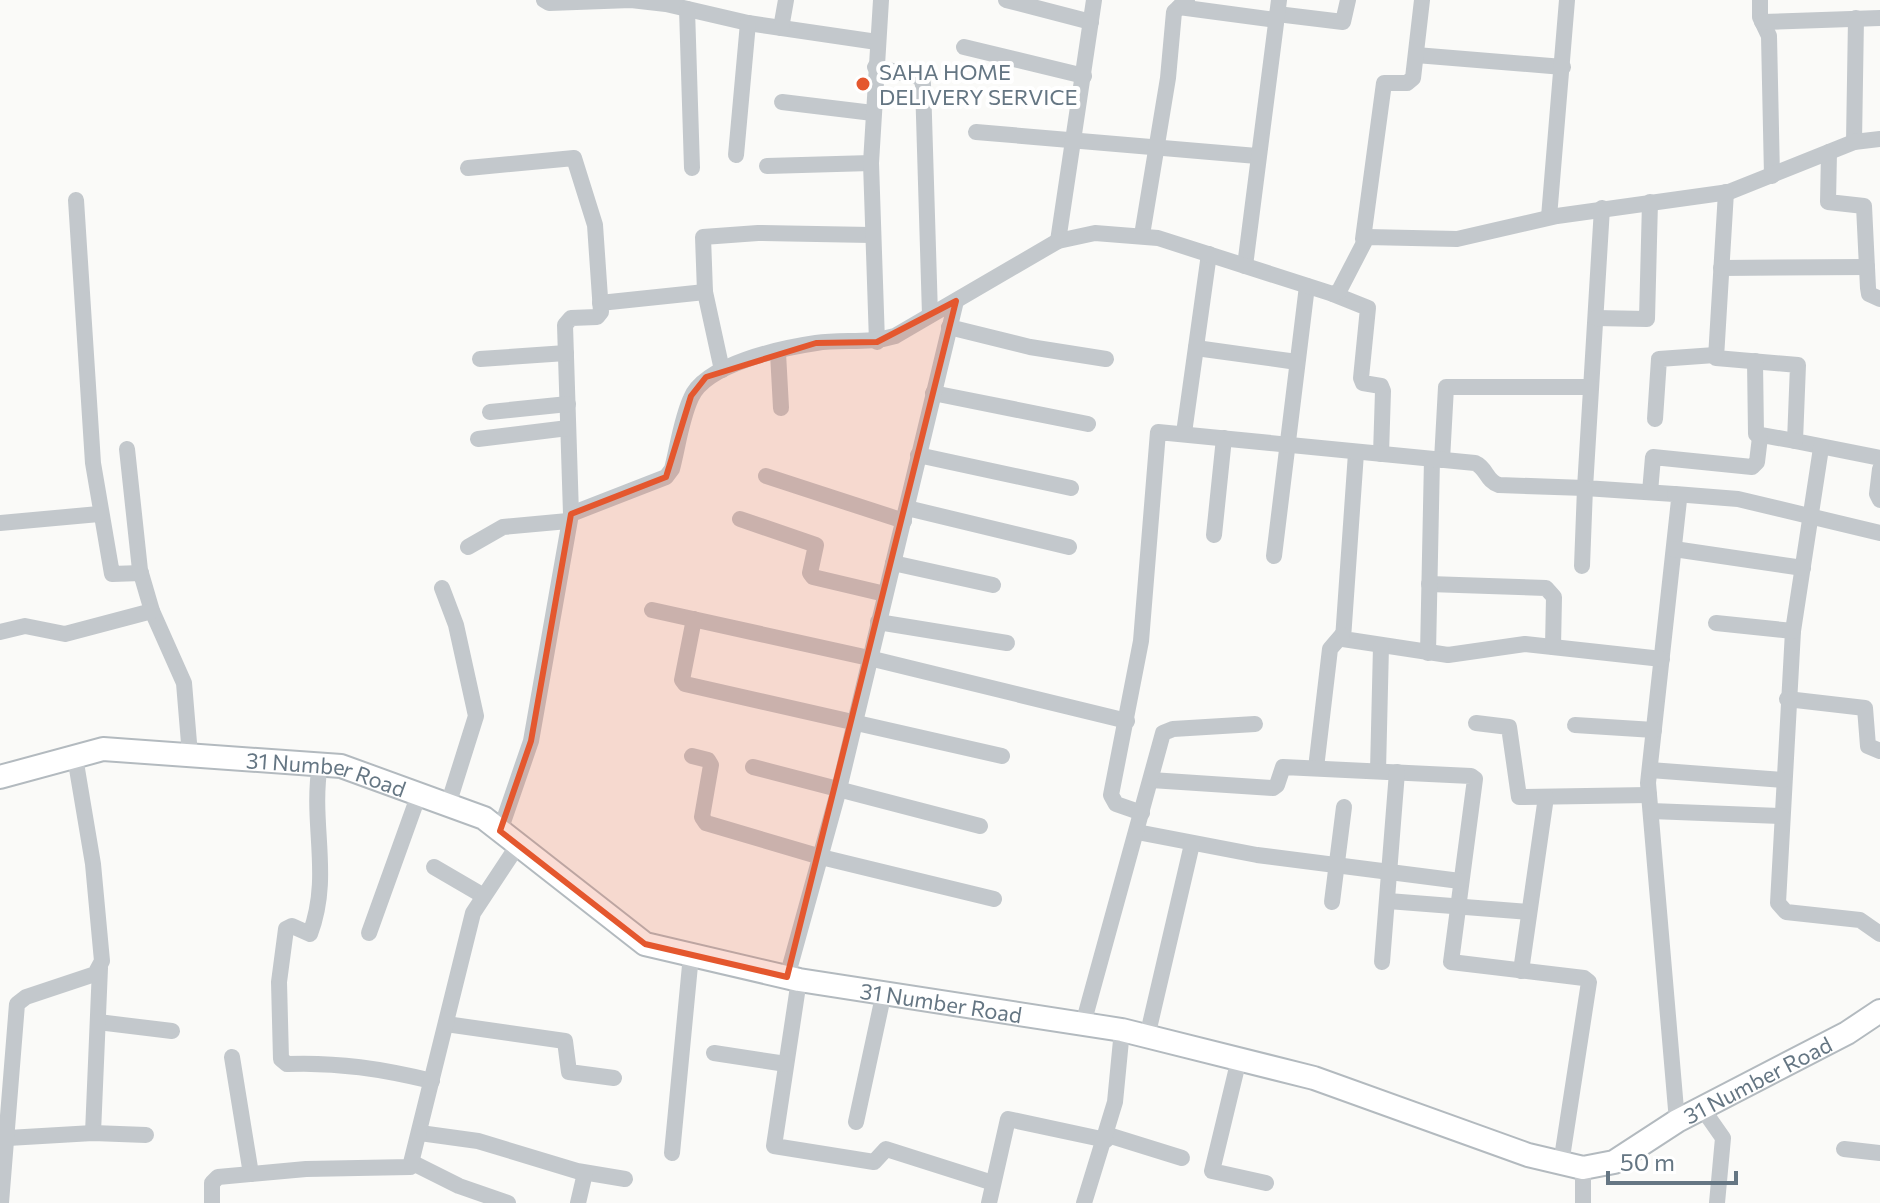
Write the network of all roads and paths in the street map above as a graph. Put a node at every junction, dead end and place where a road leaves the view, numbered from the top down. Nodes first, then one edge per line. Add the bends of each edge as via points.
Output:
1 (544, 0) edge
2 (786, 0) edge
3 (881, 0) edge
4 (1006, 0) edge
5 (1094, 0) edge
6 (1348, 0) edge
7 (1422, 0) edge
8 (1567, 0) edge
9 (1760, 0) edge
10 (662, 2) edge
11 (1183, 3) edge
12 (687, 9) junction
13 (1277, 11) edge
14 (1856, 18) junction
15 (1880, 18) edge
16 (1091, 22) junction
17 (1762, 22) junction
18 (748, 23) junction
19 (781, 28) junction
20 (877, 42) junction
21 (964, 47) dead end
22 (1416, 55) junction
23 (875, 67) junction
24 (1563, 67) junction
25 (1084, 76) junction
26 (782, 102) dead end
27 (873, 113) junction
28 (976, 132) dead end
29 (1076, 138) junction
30 (1880, 139) edge
31 (1854, 142) junction
32 (1158, 145) junction
33 (1829, 152) junction
34 (736, 155) dead end
35 (1257, 156) junction
36 (871, 163) junction
37 (767, 166) dead end
38 (468, 168) dead end
39 (692, 168) dead end
40 (1772, 176) junction
41 (1726, 192) junction
42 (76, 200) dead end
43 (1650, 202) junction
44 (1602, 208) junction
45 (1549, 217) junction
46 (871, 235) junction
47 (1142, 235) junction
48 (1363, 239) junction
49 (1058, 241) junction
50 (1209, 254) junction
51 (1871, 256) edge
52 (1245, 266) junction
53 (1721, 268) junction
54 (1307, 286) junction
55 (705, 292) junction
56 (1333, 294) junction
57 (1880, 299) edge
58 (956, 301) junction
59 (600, 303) junction
60 (930, 315) junction
61 (1596, 318) junction
62 (949, 327) junction
63 (877, 342) junction
64 (1196, 348) junction
65 (566, 353) junction
66 (778, 353) junction
67 (1715, 355) junction
68 (480, 359) dead end
69 (1106, 359) dead end
70 (1755, 361) junction
71 (1297, 362) junction
72 (722, 370) junction
73 (1591, 387) junction
74 (933, 393) junction
75 (568, 404) junction
76 (781, 408) dead end
77 (490, 412) dead end
78 (1655, 419) dead end
79 (1088, 424) dead end
80 (568, 428) junction
81 (1184, 433) junction
82 (1760, 437) junction
83 (1224, 438) junction
84 (478, 439) dead end
85 (1795, 441) junction
86 (1286, 445) junction
87 (1821, 448) junction
88 (127, 449) dead end
89 (1356, 453) junction
90 (1381, 454) junction
91 (918, 455) junction
92 (1880, 458) edge
93 (1437, 460) junction
94 (1880, 469) edge
95 (766, 476) dead end
96 (1071, 488) dead end
97 (1585, 488) junction
98 (1650, 492) junction
99 (1675, 494) junction
100 (1880, 500) edge
101 (99, 514) junction
102 (906, 514) junction
103 (1813, 515) junction
104 (569, 518) junction
105 (740, 519) dead end
106 (0, 523) edge
107 (1880, 533) edge
108 (1214, 535) dead end
109 (468, 547) dead end
110 (1069, 547) dead end
111 (1674, 549) junction
112 (1274, 556) dead end
113 (893, 563) junction
114 (1582, 566) dead end
115 (1803, 568) junction
116 (141, 573) junction
117 (1429, 584) junction
118 (993, 585) dead end
119 (442, 588) dead end
120 (885, 594) junction
121 (652, 610) dead end
122 (152, 611) junction
123 (694, 619) junction
124 (878, 622) junction
125 (1716, 623) dead end
126 (1793, 631) junction
127 (0, 632) edge
128 (1342, 635) junction
129 (1007, 643) dead end
130 (1381, 646) junction
131 (1553, 647) junction
132 (1428, 653) junction
133 (869, 658) junction
134 (1662, 659) junction
135 (1787, 699) junction
136 (1127, 721) junction
137 (854, 722) junction
138 (1476, 723) dead end
139 (1255, 724) dead end
140 (1575, 725) dead end
141 (1654, 730) junction
142 (1880, 751) edge
143 (190, 755) junction
144 (692, 756) dead end
145 (1002, 756) dead end
146 (75, 757) junction
147 (320, 764) junction
148 (753, 767) dead end
149 (1316, 768) junction
150 (1650, 770) junction
151 (1378, 771) junction
152 (1397, 772) junction
153 (0, 777) edge
154 (1151, 780) junction
155 (1783, 780) junction
156 (839, 789) junction
157 (419, 794) junction
158 (1546, 797) junction
159 (1650, 803) junction
160 (448, 805) junction
161 (1344, 807) dead end
162 (1142, 813) junction
163 (1782, 816) junction
164 (980, 826) dead end
165 (1137, 832) junction
166 (509, 838) junction
167 (1192, 844) junction
168 (821, 857) junction
169 (1337, 866) junction
170 (434, 867) dead end
171 (1391, 873) junction
172 (1460, 881) junction
173 (482, 895) junction
174 (994, 899) dead end
175 (1388, 901) junction
176 (1332, 902) dead end
177 (1456, 907) junction
178 (1529, 912) junction
179 (369, 933) dead end
180 (1880, 934) edge
181 (691, 955) junction
182 (1382, 962) dead end
183 (100, 968) junction
184 (1521, 971) junction
185 (793, 978) junction
186 (884, 992) junction
187 (1880, 1011) edge
188 (7, 1020) edge
189 (98, 1022) junction
190 (446, 1024) junction
191 (1083, 1024) junction
192 (1122, 1030) junction
193 (172, 1031) dead end
194 (1147, 1037) junction
195 (714, 1053) dead end
196 (232, 1057) dead end
197 (1239, 1059) junction
198 (786, 1064) junction
199 (614, 1078) dead end
200 (432, 1081) junction
201 (6, 1089) edge
202 (1702, 1108) junction
203 (1677, 1121) junction
204 (856, 1122) dead end
205 (93, 1133) junction
206 (420, 1133) junction
207 (146, 1135) dead end
208 (1107, 1137) junction
209 (8, 1138) junction
210 (1844, 1149) dead end
211 (672, 1153) dead end
212 (1880, 1153) edge
213 (3, 1158) edge
214 (1182, 1158) dead end
215 (413, 1163) junction
216 (1572, 1166) junction
217 (585, 1173) junction
218 (251, 1174) junction
219 (625, 1179) dead end
220 (993, 1183) junction
221 (1266, 1183) dead end
222 (457, 1195) edge
223 (1, 1203) edge
224 (212, 1203) edge
225 (508, 1203) edge
226 (578, 1203) edge
227 (989, 1203) edge
228 (1084, 1203) edge
229 (1583, 1203) edge
230 (1717, 1203) edge

1 - 10 street
2 - 19 street
3 - 20 street
4 - 16 street
5 - 16 street
6 - 13 street via 1343,22
7 - 22 street
8 - 24 street
9 - 17 street
10 - 12 street
11 - 13 street
11 - 32 street via 1174,12
12 - 18 street
12 - 39 street
13 - 35 street
14 - 15 street
14 - 17 street
14 - 31 street
16 - 25 street
17 - 40 street via 1769,36
18 - 19 street
18 - 34 street
19 - 20 street
20 - 23 street
21 - 25 street
22 - 24 street
22 - 48 street via 1411,82 1384,83
23 - 27 street
23 - 60 street via 920,77 923,84
24 - 45 street
25 - 29 street
26 - 27 street
27 - 36 street
28 - 29 street
29 - 32 street
29 - 49 street
30 - 31 street
31 - 33 street
32 - 35 street
32 - 47 street
33 - 40 street
33 - 51 street via 1828,202 1864,206
35 - 52 street
36 - 37 street
36 - 46 street
38 - 59 street via 576,160 595,225
40 - 41 street
41 - 43 street
41 - 53 street
42 - 101 street
43 - 44 street
43 - 61 street via 1647,319
44 - 45 street
44 - 61 street
45 - 48 street via 1441,241
46 - 55 street via 703,237
46 - 63 street
47 - 49 street via 1095,233
47 - 50 street
48 - 56 street
49 - 58 street
50 - 52 street
50 - 64 street
51 - 53 street
51 - 57 street via 1869,294
52 - 54 street
53 - 67 street
54 - 56 street
54 - 71 street
55 - 59 street
55 - 72 street
56 - 90 street via 1368,308 1361,380 1383,391
58 - 60 street
58 - 62 street
59 - 65 street via 597,317 567,320
60 - 63 street
61 - 73 street
62 - 69 street
62 - 74 street
63 - 66 street via 816,343
64 - 71 street
64 - 81 street
65 - 68 street
65 - 75 street
66 - 72 street
66 - 76 street
67 - 70 street
67 - 78 street via 1659,359
70 - 82 street via 1754,429
70 - 85 street via 1798,365
71 - 86 street
72 - 104 street via 706,377 691,396 666,477
73 - 93 street via 1446,387
73 - 97 street
74 - 79 street
74 - 91 street
75 - 77 street
75 - 80 street
80 - 84 street
80 - 104 street
81 - 83 street
81 - 136 street via 1157,433 1141,641
82 - 85 street
82 - 98 street via 1752,467 1653,457
83 - 86 street
83 - 108 street
85 - 87 street
86 - 89 street
86 - 112 street
87 - 92 street
87 - 103 street
88 - 116 street
89 - 90 street
89 - 128 street
90 - 93 street
91 - 96 street
91 - 102 street
93 - 97 street via 1479,465 1499,485
93 - 117 street
94 - 100 street
95 - 102 street
97 - 98 street
97 - 114 street
98 - 99 street
99 - 103 street via 1738,499
99 - 111 street via 1679,500
101 - 106 street
101 - 116 street via 112,574
102 - 110 street
102 - 113 street
103 - 107 street
103 - 115 street
104 - 109 street via 503,527
104 - 166 street via 556,615
105 - 120 street via 816,545 813,577
111 - 115 street
111 - 134 street
113 - 118 street
113 - 120 street
115 - 126 street
116 - 122 street
117 - 131 street via 1552,591
117 - 132 street
119 - 160 street via 456,625 476,716
120 - 124 street
121 - 123 street
122 - 127 street via 65,634 25,626
122 - 143 street via 184,683
123 - 133 street
123 - 137 street via 682,683
124 - 129 street
124 - 133 street
125 - 126 street
126 - 135 street
128 - 130 street via 1346,641
128 - 149 street via 1330,649
130 - 132 street
130 - 151 street
131 - 132 street via 1525,644 1457,656
131 - 134 street
133 - 136 street
133 - 137 street
134 - 141 street
135 - 142 street via 1865,708 1868,746
135 - 155 street
136 - 162 street via 1111,795 1116,804
137 - 145 street
137 - 156 street
138 - 158 street via 1509,727 1517,793 1523,798
139 - 154 street via 1168,729
140 - 141 street
141 - 150 street
143 - 146 main road, 31 Number Road via 103,749
143 - 147 main road, 31 Number Road
144 - 168 street via 711,765 703,821
146 - 153 main road, 31 Number Road
146 - 183 street via 93,864
147 - 157 main road, 31 Number Road via 341,766
147 - 200 street via 314,798 322,884 310,934 292,926 286,929 279,982 281,1059 287,1064 338,1062
148 - 156 street
149 - 151 street
149 - 154 street via 1281,767 1273,788
150 - 155 street
150 - 159 street
151 - 152 street
152 - 171 street
152 - 172 street via 1475,779
154 - 162 street
155 - 163 street
156 - 164 street
156 - 168 street
157 - 160 main road, 31 Number Road
157 - 179 street
158 - 159 street
158 - 178 street
159 - 163 street
159 - 203 street
160 - 166 main road, 31 Number Road via 484,818
161 - 169 street
162 - 165 street
163 - 180 street via 1780,909 1860,920
165 - 167 street
165 - 191 street
166 - 173 street
166 - 181 main road, 31 Number Road via 645,944
167 - 169 street
167 - 194 street
168 - 174 street
168 - 185 street
169 - 171 street
169 - 176 street
170 - 173 street
171 - 172 street
171 - 175 street
172 - 177 street
173 - 190 street
175 - 177 street
175 - 182 street
177 - 178 street
177 - 184 street via 1451,962
178 - 184 street
181 - 185 main road, 31 Number Road
181 - 211 street
183 - 188 street via 21,999
183 - 189 street
184 - 216 street via 1589,982
185 - 186 main road, 31 Number Road
185 - 198 street
186 - 191 main road, 31 Number Road
186 - 204 street
187 - 202 main road, 31 Number Road
188 - 201 street
189 - 193 street
189 - 205 street
190 - 199 street via 565,1041 569,1072
190 - 200 street
191 - 192 main road, 31 Number Road
192 - 194 main road, 31 Number Road
192 - 208 street
194 - 197 main road, 31 Number Road
195 - 198 street
196 - 218 street
197 - 216 main road, 31 Number Road via 1343,1086 1501,1146
197 - 221 street via 1212,1171
198 - 220 street via 776,1147 874,1162 886,1149
200 - 206 street
201 - 209 street
202 - 203 main road, 31 Number Road
202 - 230 street via 1723,1138
203 - 216 main road, 31 Number Road via 1614,1162
205 - 207 street
205 - 209 street
206 - 215 street
206 - 217 street via 478,1141
208 - 214 street
208 - 220 street via 1008,1119
208 - 228 street
209 - 213 street
210 - 212 street
213 - 223 street
215 - 218 street via 406,1170
215 - 222 street
216 - 229 street
217 - 219 street
217 - 226 street
218 - 224 street via 214,1179
220 - 227 street
222 - 225 street

